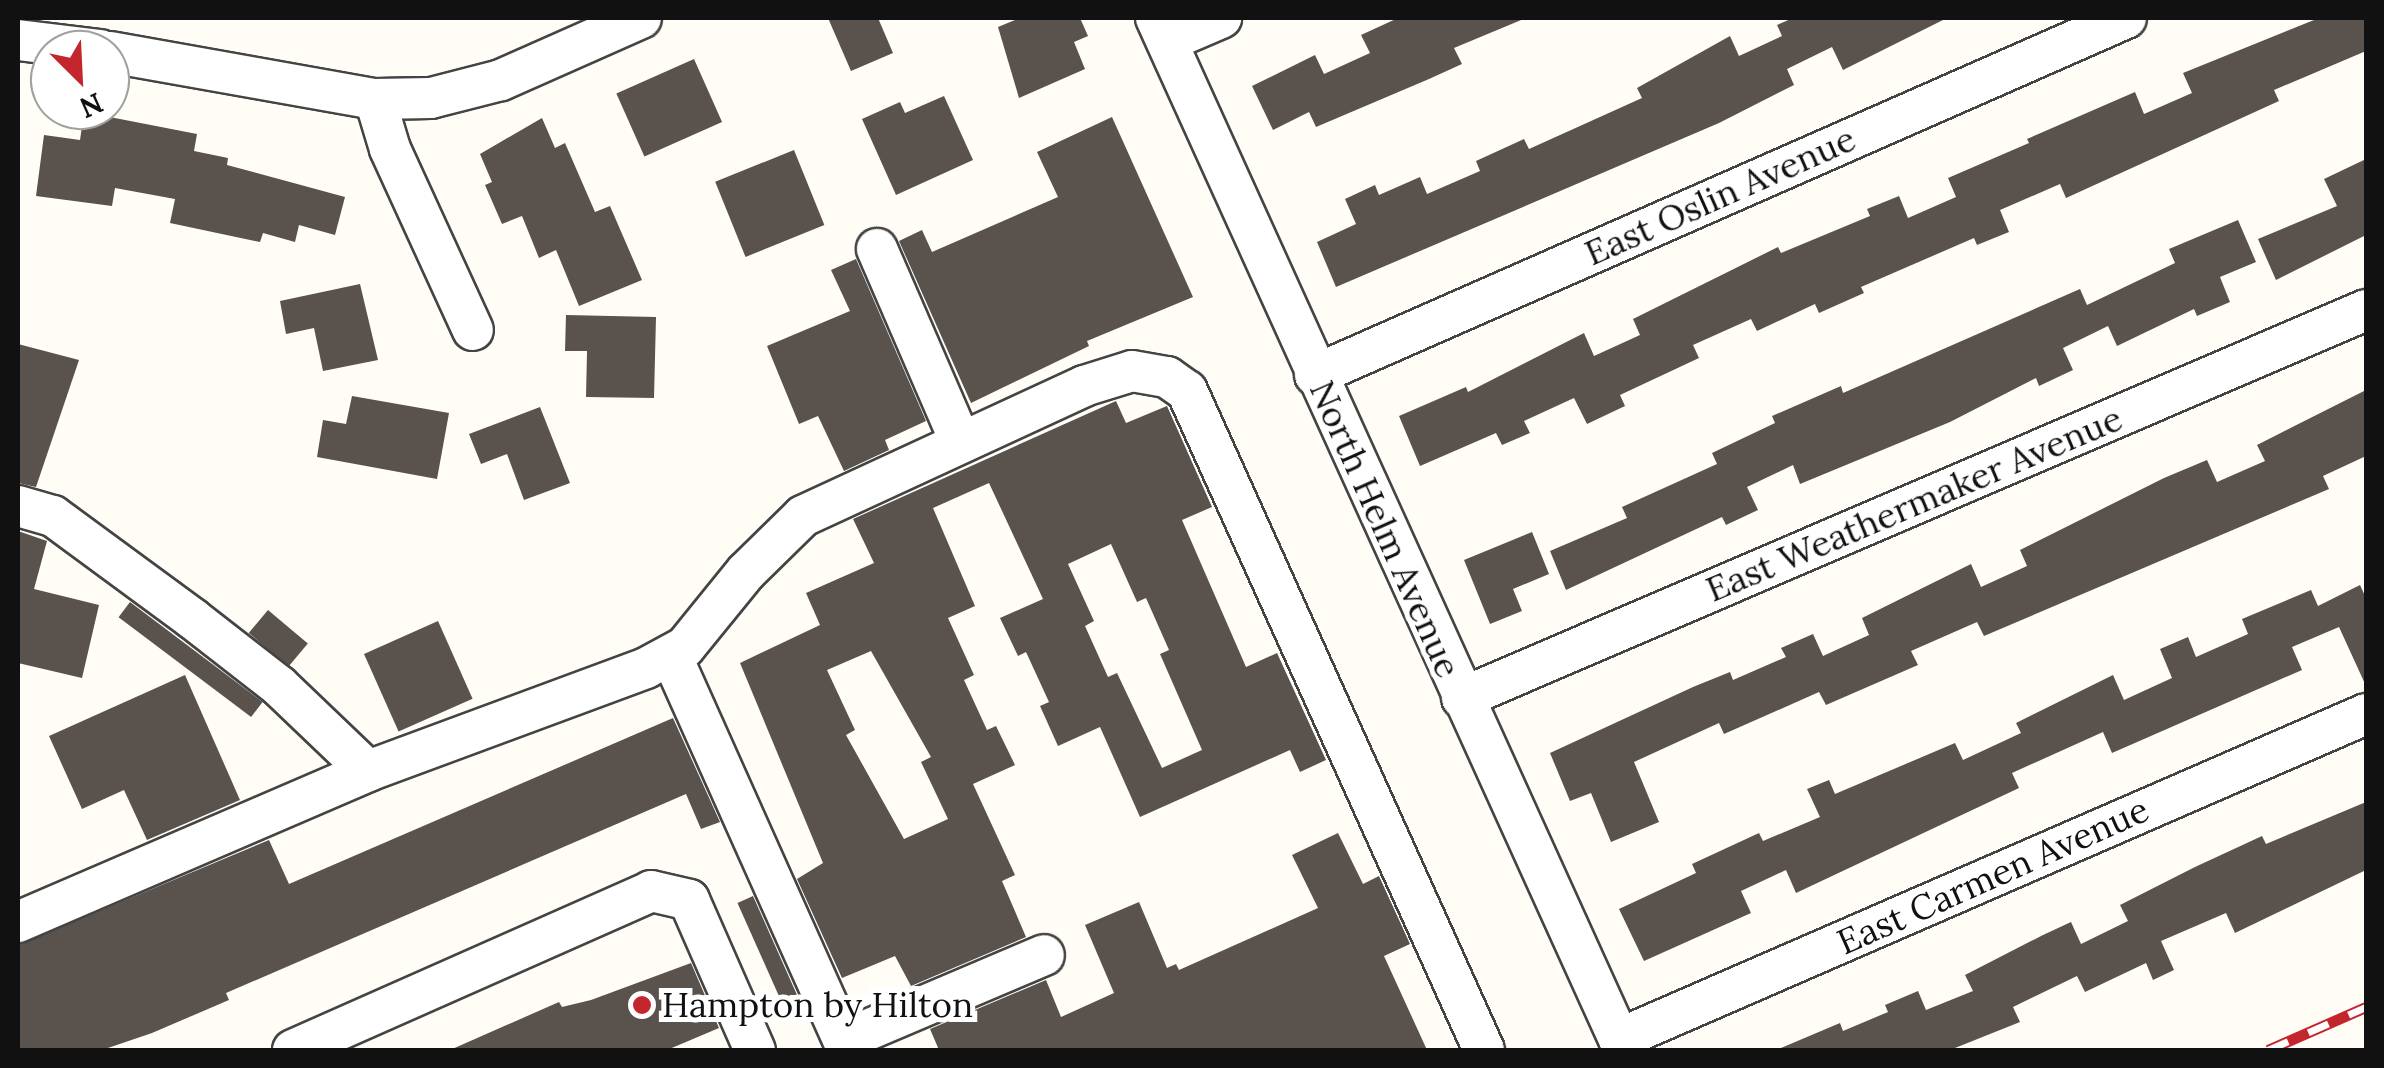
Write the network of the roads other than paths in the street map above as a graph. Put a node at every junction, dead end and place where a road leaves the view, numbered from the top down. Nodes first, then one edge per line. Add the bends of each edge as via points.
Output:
1 (640, 18) edge
2 (1220, 18) edge
3 (2126, 18) edge
4 (1162, 29) edge
5 (130, 56) edge
6 (375, 99) junction
7 (877, 249) dead end
8 (2366, 310) edge
9 (473, 330) dead end
10 (1315, 374) junction
11 (961, 443) junction
12 (18, 506) edge
13 (670, 655) junction
14 (1462, 698) junction
15 (2366, 714) edge
16 (368, 772) junction
17 (18, 922) edge
18 (1044, 955) dead end
19 (1619, 1039) joint
20 (846, 1046) edge
21 (293, 1050) edge
22 (755, 1050) edge
23 (1484, 1050) edge

1 - 6 street via 501,80 431,98
2 - 4 street
3 - 10 street, East Oslin Avenue
4 - 10 street, North Helm Avenue
5 - 6 street
6 - 9 street via 390,148
7 - 11 street
8 - 14 street, East Weathermaker Avenue
10 - 14 street, North Helm Avenue
11 - 13 street via 803,516 685,647
11 - 23 street via 1132,370 1168,377 1187,391
12 - 16 street via 52,516 193,618 279,686
13 - 16 street
13 - 20 street
14 - 19 street, North Helm Avenue
15 - 19 street, East Carmen Avenue
16 - 17 street
18 - 20 street
21 - 22 street via 651,891 689,900

